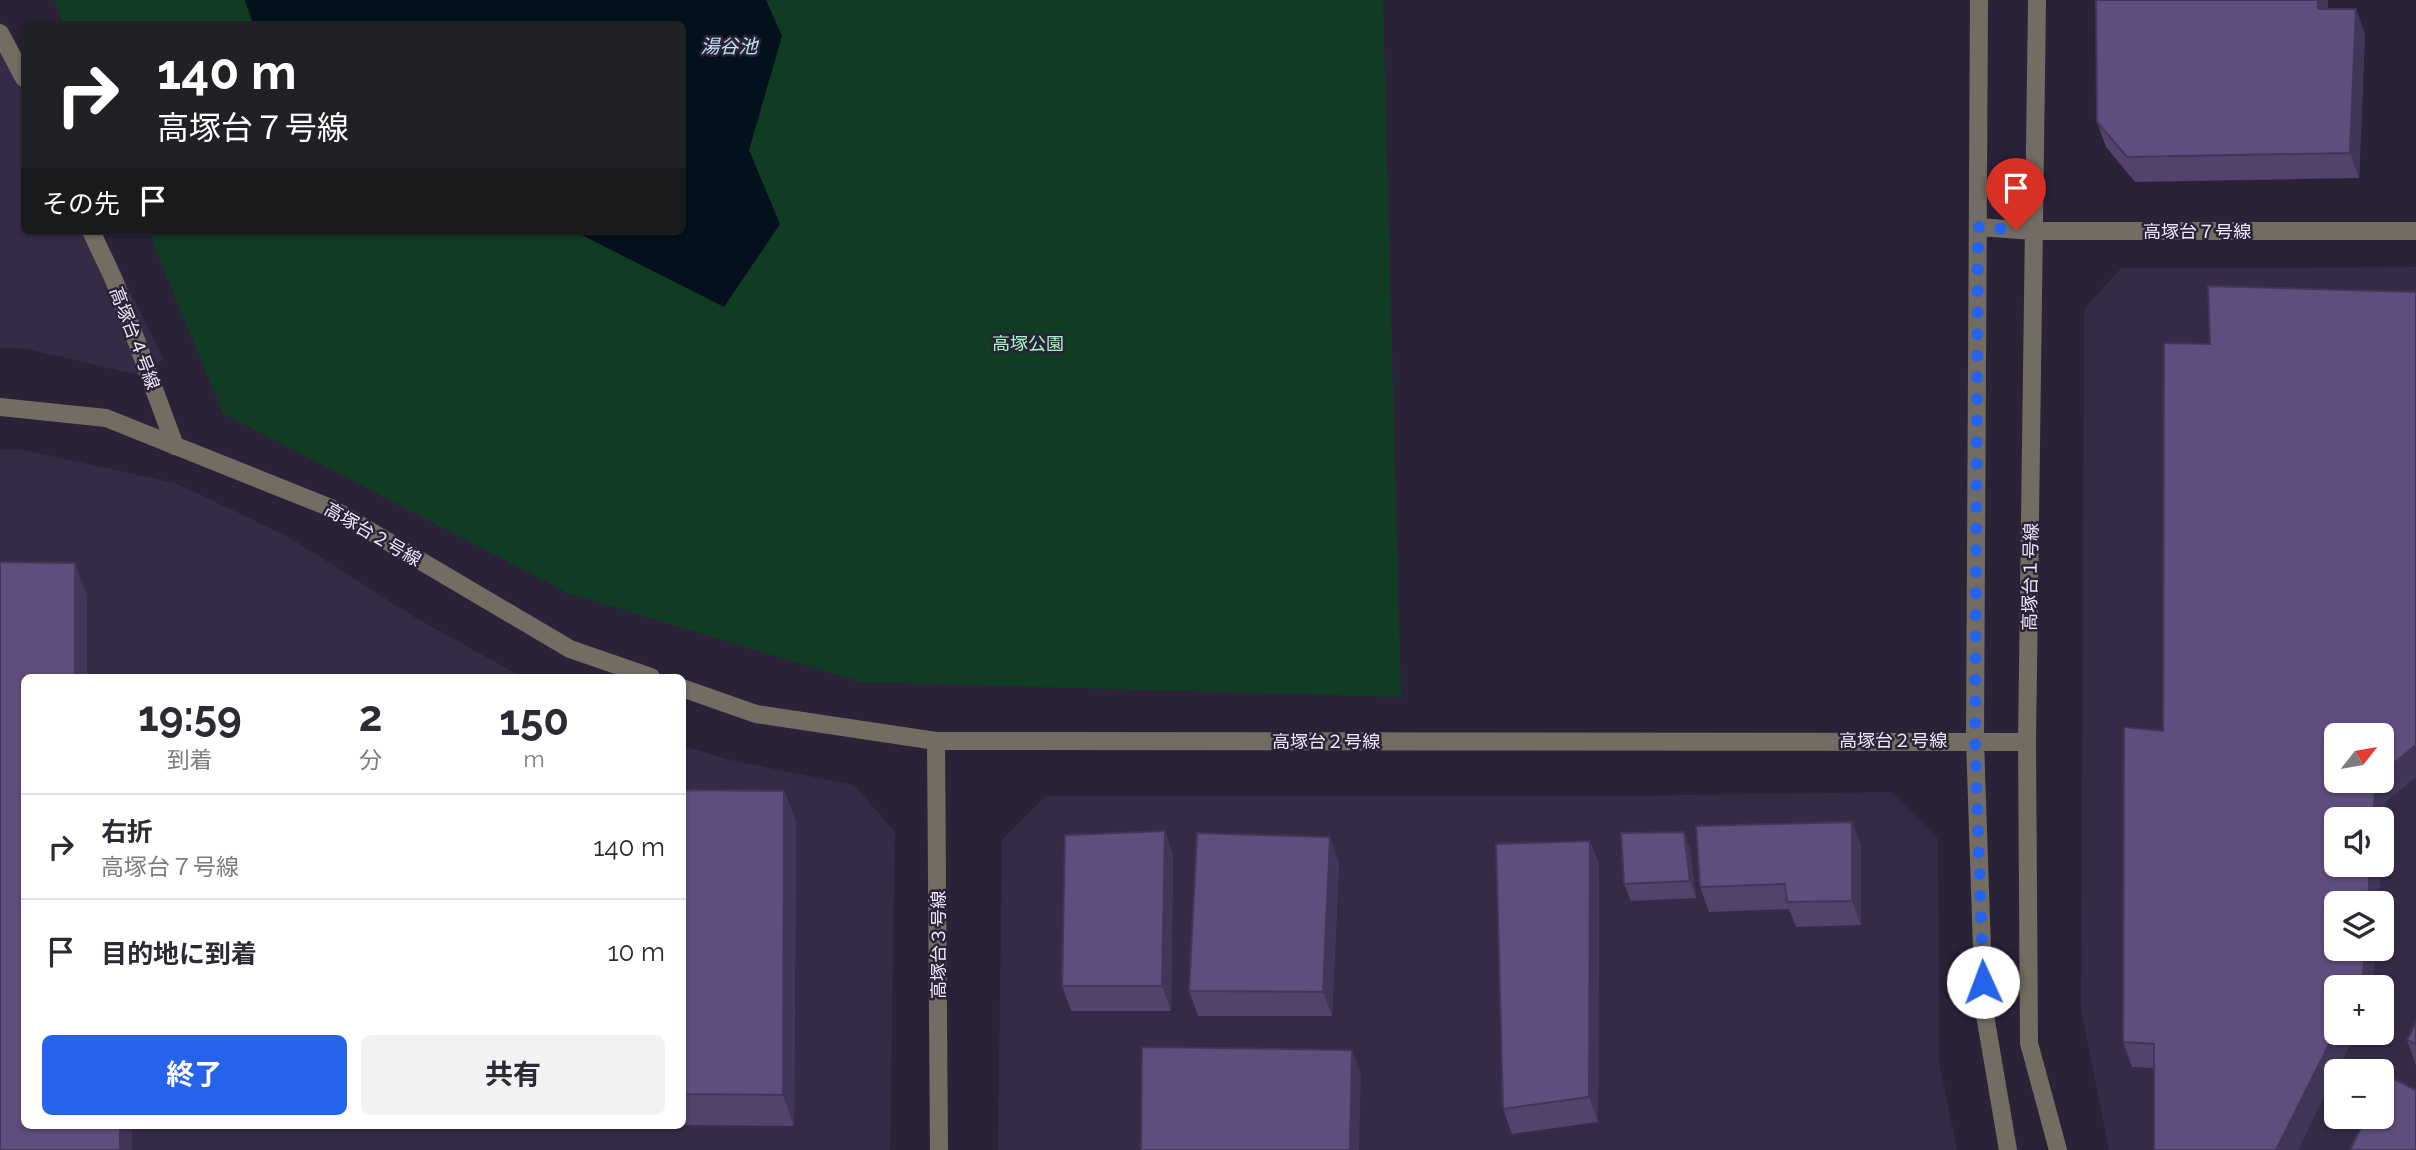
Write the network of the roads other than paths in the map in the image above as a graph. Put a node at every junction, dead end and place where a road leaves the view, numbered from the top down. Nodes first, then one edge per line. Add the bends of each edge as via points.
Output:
1 (1979, 0) edge
2 (2037, 0) edge
3 (0, 33) edge
4 (21, 72) edge
5 (1978, 227) junction
6 (2035, 231) junction
7 (2416, 231) edge
8 (93, 235) edge
9 (0, 407) edge
10 (175, 446) junction
11 (642, 674) edge
12 (686, 689) edge
13 (1975, 740) junction
14 (936, 741) junction
15 (2027, 741) junction
16 (939, 1150) edge
17 (2008, 1150) edge
18 (2058, 1150) edge

1 - 5 street
2 - 6 street, 高塚台１号線
3 - 4 street
5 - 6 street, 高塚台７号線
5 - 13 street
6 - 7 street, 高塚台７号線
6 - 15 street, 高塚台１号線
8 - 10 street, 高塚台４号線
9 - 10 street, 高塚台２号線 via 106,418
10 - 11 street, 高塚台２号線 via 331,508 570,649
12 - 14 street, 高塚台２号線 via 756,713
13 - 14 street, 高塚台２号線
13 - 15 street, 高塚台２号線
13 - 17 street via 1984,1009
14 - 16 street, 高塚台３号線
15 - 18 street, 高塚台１号線 via 2029,1043

